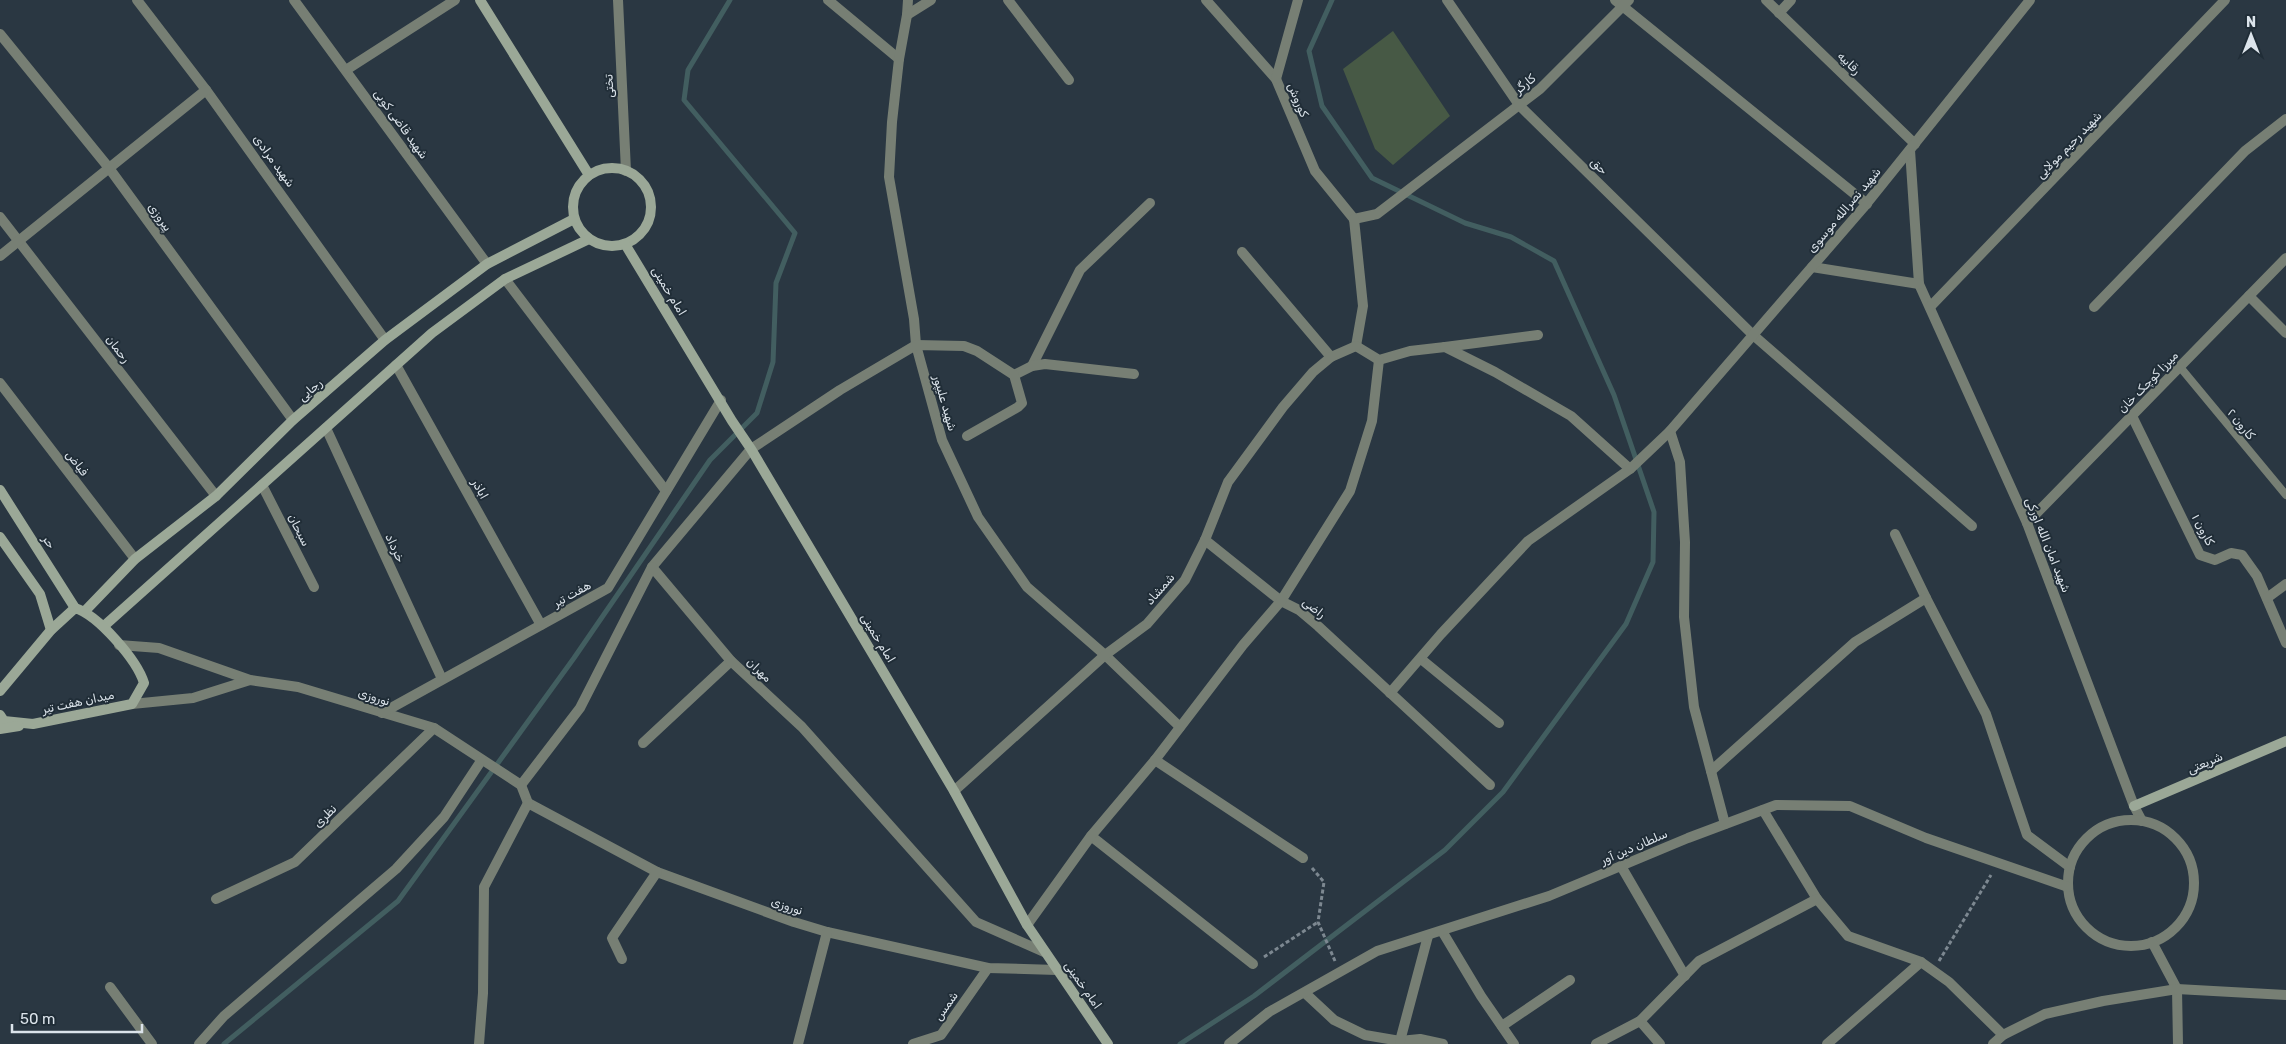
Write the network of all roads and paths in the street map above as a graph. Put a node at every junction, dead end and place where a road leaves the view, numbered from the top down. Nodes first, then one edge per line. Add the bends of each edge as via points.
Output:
1 (137, 0) edge
2 (294, 0) edge
3 (455, 0) edge
4 (480, 0) edge
5 (618, 0) edge
6 (828, 0) edge
7 (908, 0) edge
8 (931, 0) edge
9 (1008, 0) edge
10 (1206, 0) edge
11 (1298, 0) edge
12 (1447, 0) edge
13 (1766, 0) edge
14 (1791, 0) edge
15 (2030, 0) edge
16 (2226, 0) edge
17 (1622, 2) edge
18 (1779, 12) junction
19 (907, 15) junction
20 (0, 34) edge
21 (899, 59) junction
22 (346, 70) junction
23 (1276, 79) junction
24 (1069, 80) dead end
25 (206, 90) junction
26 (1520, 105) junction
27 (2286, 119) edge
28 (1912, 147) junction
29 (109, 168) junction
30 (626, 171) junction
31 (589, 176) junction
32 (1150, 203) dead end
33 (1867, 204) junction
34 (0, 217) edge
35 (1354, 219) junction
36 (574, 220) junction
37 (589, 239) junction
38 (18, 241) junction
39 (626, 244) junction
40 (1242, 252) dead end
41 (0, 256) edge
42 (2286, 258) edge
43 (487, 264) junction
44 (1812, 267) junction
45 (505, 279) junction
46 (1920, 284) junction
47 (2249, 296) junction
48 (1930, 307) junction
49 (2094, 307) dead end
50 (2286, 333) edge
51 (1752, 334) junction
52 (1538, 335) dead end
53 (385, 340) junction
54 (916, 345) junction
55 (1356, 346) junction
56 (1445, 347) junction
57 (1331, 357) junction
58 (1379, 360) junction
59 (396, 364) junction
60 (1032, 366) junction
61 (2180, 366) junction
62 (1134, 374) dead end
63 (1014, 375) junction
64 (0, 382) edge
65 (721, 400) junction
66 (2132, 416) junction
67 (293, 420) junction
68 (326, 428) junction
69 (1670, 431) junction
70 (967, 436) dead end
71 (749, 445) junction
72 (1630, 469) junction
73 (262, 486) junction
74 (0, 490) edge
75 (666, 491) junction
76 (2286, 495) edge
77 (216, 496) junction
78 (2028, 523) junction
79 (1972, 526) dead end
80 (1895, 534) dead end
81 (0, 537) edge
82 (1205, 540) junction
83 (135, 559) junction
84 (652, 567) junction
85 (2286, 584) edge
86 (314, 587) dead end
87 (1926, 598) junction
88 (2267, 598) junction
89 (1281, 601) junction
90 (80, 609) junction
91 (541, 625) junction
92 (104, 626) junction
93 (51, 630) junction
94 (2286, 643) edge
95 (120, 645) junction
96 (1105, 654) junction
97 (1421, 659) junction
98 (731, 662) junction
99 (442, 679) junction
100 (250, 680) junction
101 (0, 691) edge
102 (1390, 693) junction
103 (132, 704) junction
104 (382, 713) junction
105 (0, 715) edge
106 (1499, 723) dead end
107 (34, 724) junction
108 (1180, 727) junction
109 (434, 728) junction
110 (0, 729) edge
111 (2286, 741) edge
112 (643, 743) dead end
113 (1155, 760) junction
114 (481, 761) junction
115 (1711, 772) junction
116 (521, 785) junction
117 (1490, 785) dead end
118 (954, 791) junction
119 (528, 803) junction
120 (2134, 806) junction
121 (1763, 810) junction
122 (2142, 821) junction
123 (1724, 824) junction
124 (1091, 836) junction
125 (1303, 858) joint
126 (1998, 863) junction
127 (1621, 866) junction
128 (2070, 867) junction
129 (657, 872) junction
130 (2068, 887) junction
131 (216, 898) dead end
132 (1817, 899) junction
133 (1318, 922) junction
134 (1027, 925) junction
135 (1442, 931) junction
136 (827, 932) junction
137 (1428, 936) junction
138 (2152, 942) junction
139 (1044, 952) junction
140 (622, 959) dead end
141 (1922, 962) junction
142 (1253, 964) joint
143 (988, 968) junction
144 (1057, 970) junction
145 (1934, 970) junction
146 (1340, 972) junction
147 (1685, 976) junction
148 (1570, 980) dead end
149 (110, 987) dead end
150 (2177, 989) junction
151 (1305, 993) junction
152 (2286, 995) edge
153 (1640, 1021) junction
154 (1502, 1026) junction
155 (2003, 1036) junction
156 (1364, 1039) edge
157 (1103, 1041) edge
158 (1400, 1041) junction
159 (152, 1044) edge
160 (199, 1044) edge
161 (478, 1044) edge
162 (798, 1044) edge
163 (913, 1044) edge
164 (1229, 1044) edge
165 (1443, 1044) edge
166 (1514, 1044) edge
167 (1596, 1044) edge
168 (1660, 1044) edge
169 (1828, 1044) edge
170 (1993, 1044) edge
171 (2178, 1044) edge

1 - 25 street, شهید مرادی
2 - 22 street, شهید قاضی کوبی
3 - 22 street
4 - 31 main road
5 - 30 street, تختی
6 - 21 street
7 - 19 street, شهید علیپور
8 - 19 street
9 - 24 street
10 - 23 street, کوروش
11 - 23 street
12 - 26 street, حق
13 - 18 street, رقابیه
14 - 18 street
15 - 28 street, شهید نصرالله موسوی
16 - 48 street, شهید رحیم مولایی
17 - 26 street, کارگر via 1540,89
17 - 33 street
18 - 28 street, رقابیه
19 - 21 street, شهید علیپور
20 - 29 street, پیروزی
21 - 54 street, شهید علیپور via 889,177
22 - 43 street, شهید قاضی کوبی
23 - 35 street, کوروش via 1315,171
25 - 29 street
25 - 53 street, شهید مرادی
26 - 35 street, کارگر via 1377,214
26 - 51 street, حق
27 - 49 street via 2245,151
28 - 33 street, شهید نصرالله موسوی
28 - 46 street, شهید امان الله اورکی
29 - 38 street
29 - 67 street, پیروزی
30 - 31 main road via 612,168
30 - 39 main road via 646,188 650,214 646,227
31 - 36 main road via 575,195
32 - 60 street via 1080,270
33 - 44 street, شهید نصرالله موسوی
34 - 38 street, رحمان
35 - 55 street via 1363,306
36 - 37 main road
36 - 43 main road, رجایی
37 - 39 main road via 600,245
37 - 45 main road
38 - 41 street
38 - 77 street, رحمان
39 - 65 main road, امام خمینی
40 - 57 street
42 - 47 street, میرزا کوچک خان
43 - 53 main road, رجایی
44 - 46 street
44 - 51 street, شهید نصرالله موسوی
45 - 59 main road
45 - 75 street
46 - 48 street, شهید امان الله اورکی
47 - 50 street
47 - 61 street, میرزا کوچک خان
48 - 78 street, شهید امان الله اورکی
51 - 69 street, شهید نصرالله موسوی
51 - 79 street, حق
52 - 56 street
53 - 67 main road, رجایی
54 - 63 street via 964,346
54 - 71 street
54 - 96 street, شهید علیپور via 942,440 978,517 1027,587
55 - 57 street, شمشاد
55 - 58 street
56 - 58 street via 1410,351
56 - 72 street via 1571,416
57 - 82 street, شمشاد via 1313,372 1283,407 1228,482
58 - 89 street via 1372,421 1350,491
59 - 68 main road
59 - 91 street, اباذر
60 - 62 street via 1059,364
60 - 63 street
61 - 66 street, میرزا کوچک خان
61 - 76 lane, کارون ۲
63 - 70 street via 1022,403
64 - 83 street, فیاض
65 - 71 main road, امام خمینی
65 - 75 street, هفت تیر
66 - 78 street, میرزا کوچک خان
66 - 88 street, کارون ۱ via 2200,555 2215,560 2231,553 2242,555
67 - 77 main road, رجایی
68 - 73 main road
68 - 99 street, خرداد
69 - 72 street, شهید نصرالله موسوی
69 - 115 street via 1680,462 1686,542 1684,617 1694,707
71 - 84 street
71 - 118 main road, امام خمینی
72 - 97 street via 1528,541
73 - 86 street, سبحان
73 - 92 main road
74 - 90 main road, حر
75 - 91 street, هفت تیر via 608,588
77 - 83 main road, رجایی
78 - 120 street, شهید امان الله اورکی
80 - 87 street
81 - 93 main road via 40,594
82 - 89 street, راضی
82 - 96 street, شمشاد via 1185,580 1147,624
83 - 90 main road, رجایی
84 - 98 street, مهران
84 - 116 street via 580,708
85 - 88 street
87 - 115 street via 1855,642
87 - 128 street via 1986,714 2027,835
88 - 94 street, کارون ۱
89 - 102 street, راضی via 1299,610 1318,626
89 - 108 street
90 - 92 main road, میدان هفت تیر
90 - 93 main road
91 - 99 street, هفت تیر
92 - 95 main road, میدان هفت تیر
93 - 101 main road
95 - 100 street via 159,648
95 - 103 main road, میدان هفت تیر via 141,671 144,683
96 - 108 street, شهید علیپور
96 - 118 street, شمشاد
97 - 102 street
97 - 106 street
98 - 112 street
98 - 139 street, مهران via 802,727 976,922
99 - 104 street, هفت تیر
100 - 103 street via 193,698
100 - 104 street, نوروزی via 298,687
102 - 117 street, راضی
103 - 107 main road, میدان هفت تیر
104 - 109 street, نوروزی
105 - 107 main road, میدان هفت تیر via 4,721
107 - 110 main road
108 - 113 street
109 - 114 street, نوروزی
109 - 131 street, نظری via 295,862
111 - 120 main road, شریعتی
113 - 124 street
113 - 125 street
114 - 116 street, نوروزی
114 - 160 street via 444,818 396,869 224,1016
115 - 123 street
116 - 119 street
118 - 134 main road, امام خمینی
119 - 129 street, نوروزی
119 - 161 street via 484,887 483,993
120 - 122 street, شهید امان الله اورکی
121 - 123 street, سلطان دین آور
121 - 126 street, سلطان دین آور via 1776,805 1850,806 1926,838
121 - 132 street
122 - 128 street via 2118,822 2097,830 2084,840
122 - 138 street via 2171,835 2186,854 2194,877 2193,894 2179,923
123 - 127 street, سلطان دین آور
124 - 134 street
124 - 142 street
125 - 133 path via 1324,882
126 - 130 street, سلطان دین آور
126 - 145 path
127 - 135 street, سلطان دین آور via 1549,896
127 - 147 street
128 - 130 street
129 - 136 street, نوروزی
129 - 140 street via 612,938
130 - 138 street via 2076,914 2096,935 2124,945
132 - 141 street via 1848,936
132 - 147 street via 1699,961
133 - 142 path
133 - 146 path
134 - 139 main road, امام خمینی
135 - 137 street, سلطان دین آور
135 - 154 street
136 - 143 street, نوروزی
136 - 162 street
137 - 146 street, سلطان دین آور via 1377,951
137 - 158 street
138 - 150 street
139 - 144 main road, امام خمینی
141 - 145 street
141 - 169 street
143 - 144 street, نوروزی
143 - 163 street, شمس via 941,1035
144 - 157 main road, امام خمینی
145 - 155 street
146 - 151 street, سلطان دین آور
147 - 153 street
148 - 154 street
149 - 159 street
150 - 152 street
150 - 155 street via 2046,1014
150 - 171 street
151 - 156 street via 1334,1020
151 - 164 street, سلطان دین آور via 1269,1012
153 - 167 street
153 - 168 street
154 - 166 street
155 - 170 street
156 - 158 street
158 - 165 street

